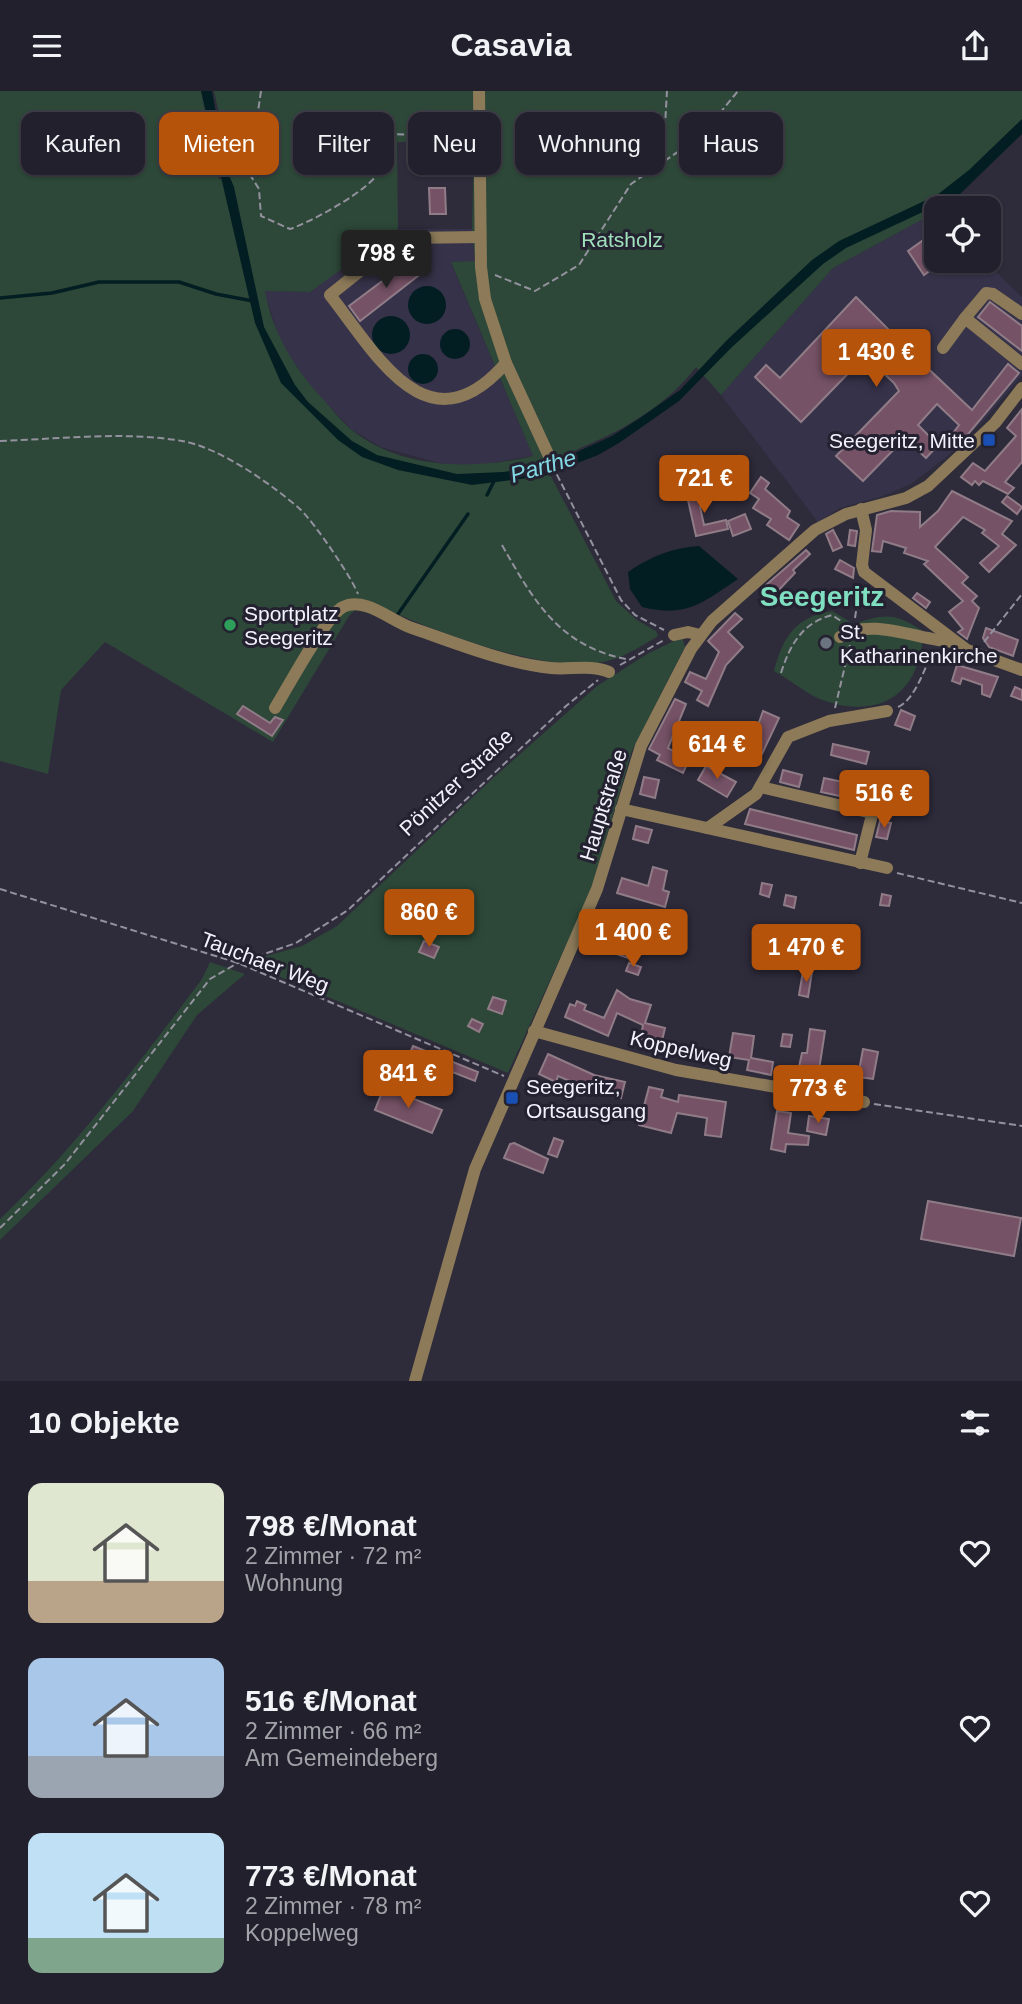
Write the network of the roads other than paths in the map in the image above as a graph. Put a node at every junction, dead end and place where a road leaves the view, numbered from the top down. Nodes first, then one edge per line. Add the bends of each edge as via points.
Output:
1 (479, 91) edge
2 (480, 237) junction
3 (1022, 314) edge
4 (965, 318) junction
5 (943, 348) dead end
6 (506, 363) junction
7 (1022, 364) edge
8 (1022, 388) edge
9 (548, 454) road end
10 (861, 509) junction
11 (848, 631) road end
12 (674, 635) road end
13 (700, 635) junction
14 (955, 642) junction
15 (1022, 670) edge
16 (609, 672) road end
17 (275, 708) dead end
18 (887, 711) road end
19 (761, 787) junction
20 (621, 809) junction
21 (708, 828) junction
22 (860, 863) junction
23 (887, 868) road end
24 (534, 1031) junction
25 (864, 1102) road end
26 (415, 1381) edge

1 - 2 street
2 - 6 street via 485,299
2 - 6 street via 406,238 330,296 396,378 416,394 444,399 471,392
3 - 4 street via 986,293
4 - 5 street
4 - 7 street
6 - 9 street
8 - 10 street, Hauptstraße via 995,423 928,486 906,498
10 - 13 street, Hauptstraße via 800,542
10 - 14 street via 866,530 864,572
11 - 14 street via 869,629
12 - 13 street
13 - 20 street, Hauptstraße via 641,746
14 - 15 street
16 - 17 street via 551,668 502,657 398,623 363,604 344,606 334,612
18 - 19 street via 829,721 788,737
19 - 21 street
19 - 22 street via 872,815
20 - 21 street
20 - 24 street, Hauptstraße via 597,889
21 - 22 street
22 - 23 street
24 - 25 street, Koppelweg via 676,1070
24 - 26 street, Hauptstraße via 475,1169

